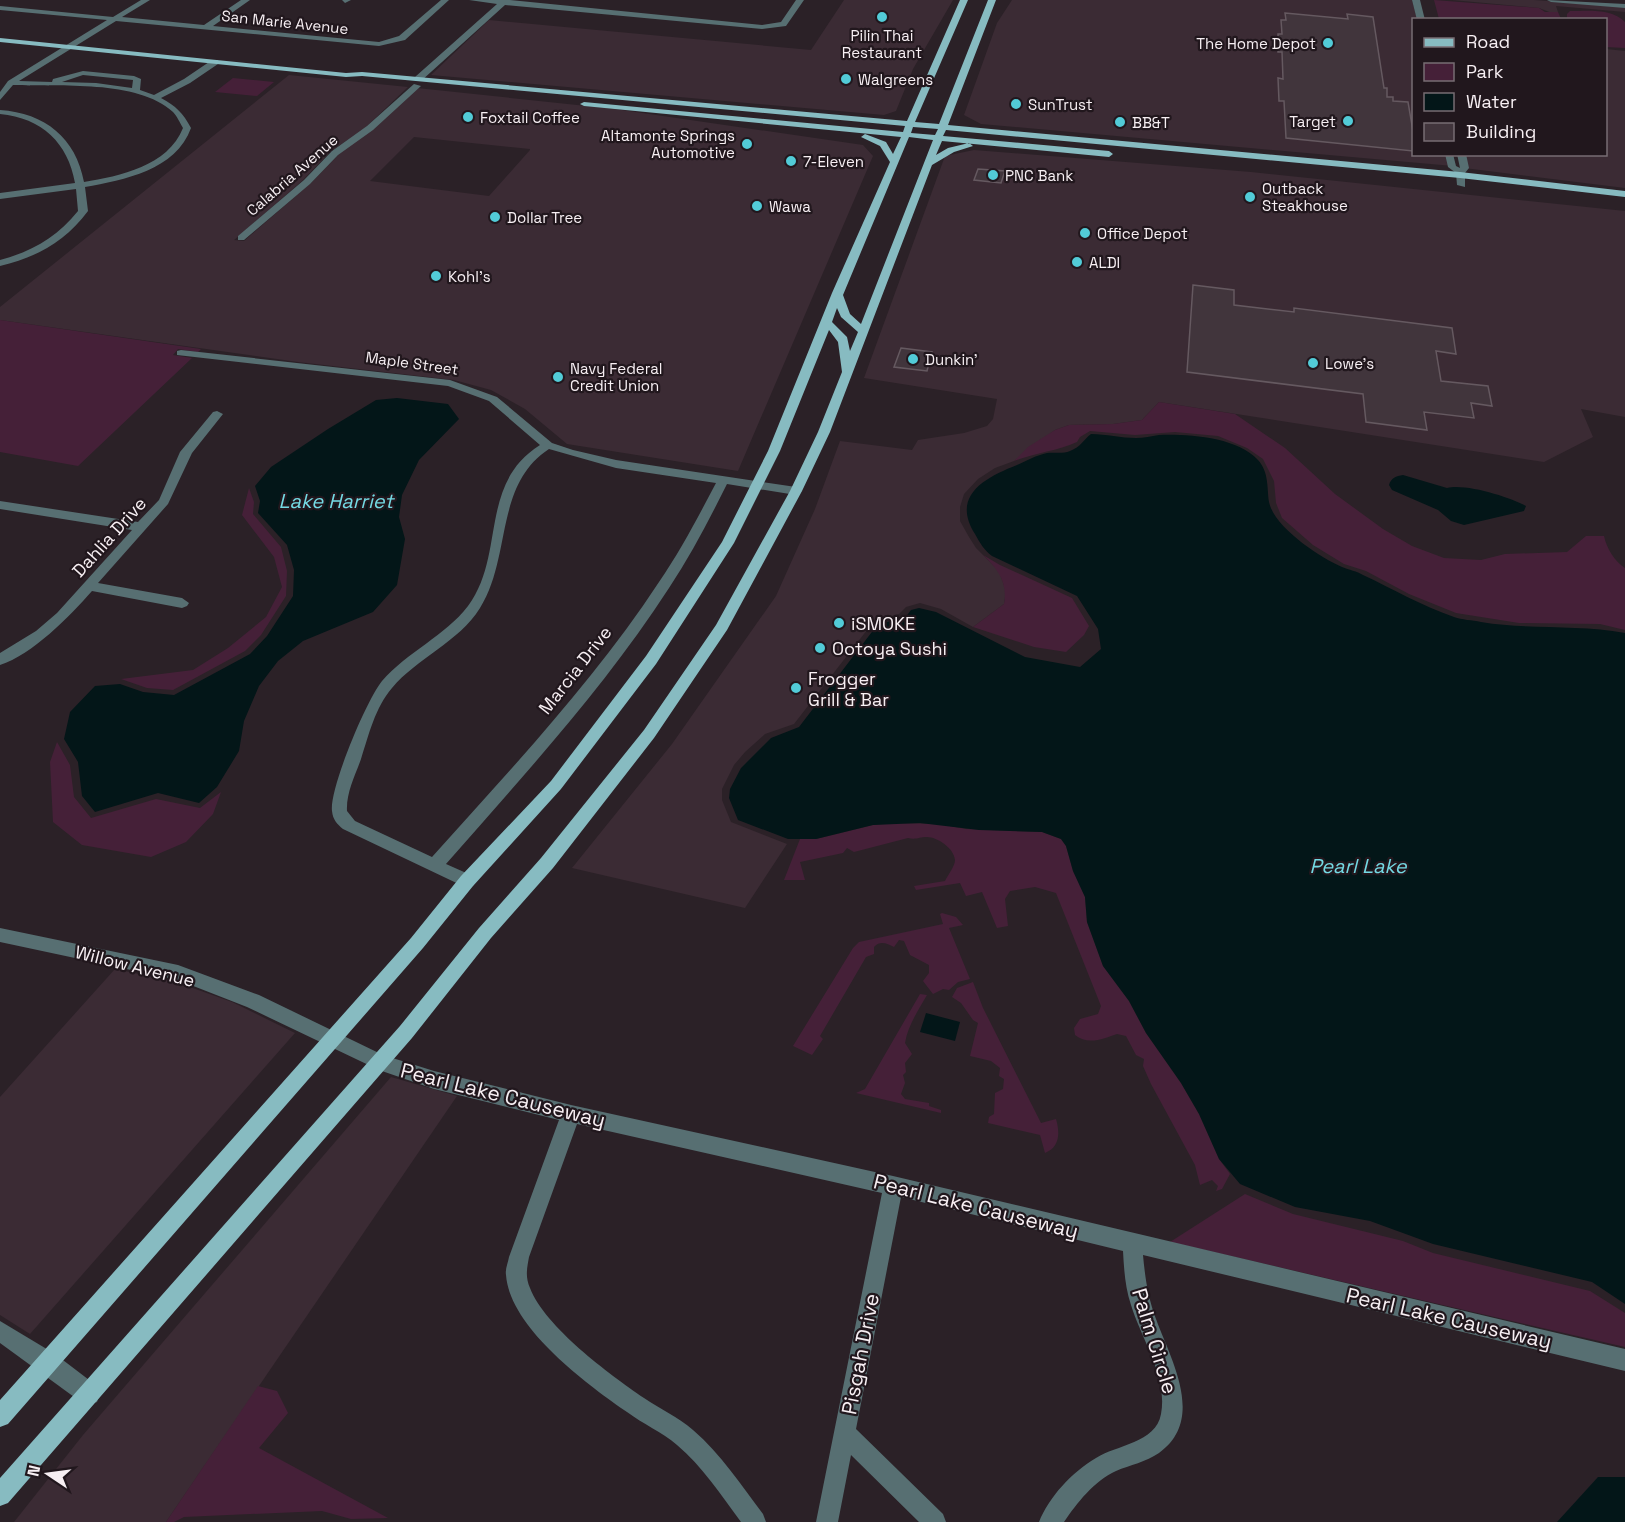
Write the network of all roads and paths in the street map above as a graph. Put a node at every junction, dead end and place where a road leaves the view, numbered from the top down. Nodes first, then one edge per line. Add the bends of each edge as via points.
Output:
1 (146, 0) edge
2 (246, 0) edge
3 (445, 0) edge
4 (473, 0) edge
5 (800, 0) edge
6 (964, 0) edge
7 (992, 0) edge
8 (1416, 0) edge
9 (1551, 0) edge
10 (505, 1) edge
11 (1625, 6) edge
12 (0, 8) edge
13 (968, 10) dead end
14 (975, 16) dead end
15 (1420, 18) edge
16 (115, 19) junction
17 (984, 20) junction
18 (205, 28) junction
19 (0, 40) edge
20 (69, 47) junction
21 (215, 62) junction
22 (345, 75) junction
23 (417, 82) junction
24 (11, 83) junction
25 (47, 85) junction
26 (136, 92) junction
27 (956, 93) junction
28 (515, 96) junction
29 (607, 96) junction
30 (0, 98) edge
31 (156, 98) junction
32 (921, 99) junction
33 (733, 108) junction
34 (648, 111) junction
35 (0, 112) edge
36 (867, 121) junction
37 (910, 125) junction
38 (942, 128) junction
39 (833, 129) junction
40 (997, 133) junction
41 (906, 136) junction
42 (937, 138) junction
43 (992, 144) junction
44 (1119, 155) dead end
45 (1449, 156) edge
46 (1462, 156) edge
47 (1248, 157) junction
48 (1193, 161) dead end
49 (894, 162) junction
50 (928, 164) junction
51 (1288, 170) dead end
52 (1461, 178) junction
53 (81, 184) junction
54 (1625, 194) edge
55 (0, 196) edge
56 (1625, 204) edge
57 (241, 238) dead end
58 (0, 263) edge
59 (837, 293) junction
60 (825, 323) junction
61 (863, 331) junction
62 (181, 353) dead end
63 (847, 373) junction
64 (217, 414) dead end
65 (548, 444) junction
66 (723, 480) junction
67 (757, 485) junction
68 (796, 491) junction
69 (0, 505) edge
70 (141, 527) junction
71 (89, 586) junction
72 (182, 603) dead end
73 (0, 660) edge
74 (434, 866) junction
75 (467, 881) junction
76 (0, 935) edge
77 (331, 1040) junction
78 (379, 1062) junction
79 (571, 1114) junction
80 (893, 1185) junction
81 (1132, 1244) junction
82 (0, 1331) edge
83 (1625, 1360) edge
84 (47, 1362) junction
85 (89, 1394) junction
86 (0, 1416) edge
87 (845, 1432) junction
88 (0, 1495) edge
89 (755, 1522) edge
90 (827, 1522) edge
91 (935, 1522) edge
92 (1050, 1522) edge

1 - 16 street
2 - 18 street
3 - 18 street, San Marie Avenue via 402,38 389,43
4 - 10 street
5 - 10 street via 786,21 762,27
6 - 13 main road
6 - 32 main road
7 - 17 main road
8 - 15 street
9 - 11 street
10 - 23 street, Calabria Avenue
12 - 16 street, San Marie Avenue
14 - 17 main road
16 - 18 street, San Marie Avenue
16 - 20 street
17 - 27 main road
19 - 20 main road
20 - 21 main road
20 - 24 street
21 - 22 main road
21 - 31 street
22 - 23 main road
22 - 23 main road via 365,80
23 - 28 main road
23 - 29 main road
23 - 57 street, Calabria Avenue via 370,128 335,153
24 - 25 street
24 - 30 street
25 - 26 street via 104,86
25 - 26 street via 83,73 137,79
26 - 31 street
27 - 38 main road
27 - 40 main road via 958,120
28 - 29 main road via 592,100
28 - 34 main road
29 - 33 main road
31 - 53 street via 176,110 187,128 181,143 167,157 139,172
32 - 36 main road via 905,112
32 - 37 main road
33 - 34 main road via 662,107
33 - 36 main road
34 - 39 main road
35 - 53 street via 23,115 58,133 72,153
36 - 37 main road
37 - 38 main road
37 - 41 main road
38 - 40 main road
38 - 42 main road
39 - 41 main road
39 - 49 main road via 883,144
40 - 47 main road
41 - 42 main road
41 - 49 main road
42 - 43 main road
42 - 50 main road
43 - 44 main road
43 - 50 main road via 951,150
45 - 52 street
46 - 52 street via 1465,168
47 - 48 main road
47 - 52 main road
49 - 59 main road
50 - 61 main road
51 - 52 main road
52 - 54 main road
52 - 56 main road
53 - 55 street
53 - 58 street via 83,211 64,233 23,258
59 - 60 main road
59 - 61 main road via 845,315
60 - 63 main road via 838,330 843,340
60 - 67 main road
61 - 63 main road
62 - 65 street, Maple Street via 450,383 494,399
63 - 68 main road
64 - 70 street, Dahlia Drive via 186,452 164,501
65 - 66 street, Maple Street via 596,460
65 - 74 street via 525,462 512,480 480,598 452,630 387,684 368,717 338,800 340,818 349,825
66 - 67 street, Maple Street
66 - 74 street, Marcia Drive via 688,545 613,656
67 - 68 street, Maple Street
67 - 75 main road via 728,543 651,660 556,785
68 - 78 main road via 722,627 649,734 547,863
69 - 70 street
70 - 71 street, Dahlia Drive
71 - 72 street
71 - 73 street, Dahlia Drive via 41,634
74 - 75 street
75 - 77 main road
76 - 77 street, Willow Avenue via 178,974 253,1001
77 - 78 street, Pearl Lake Causeway
77 - 84 main road
78 - 79 street, Pearl Lake Causeway
78 - 85 main road
79 - 80 street, Pearl Lake Causeway
79 - 89 street via 519,1257 516,1276 524,1297 535,1316 577,1359 634,1405 687,1439
80 - 81 street, Pearl Lake Causeway
80 - 87 street, Pisgah Drive
81 - 83 street, Pearl Lake Causeway
81 - 92 street, Palm Circle via 1140,1302 1172,1389 1175,1408 1167,1430 1153,1444 1103,1466 1067,1497
82 - 84 street
84 - 85 street
84 - 86 main road
85 - 88 main road
87 - 90 street, Pisgah Drive
87 - 91 street

